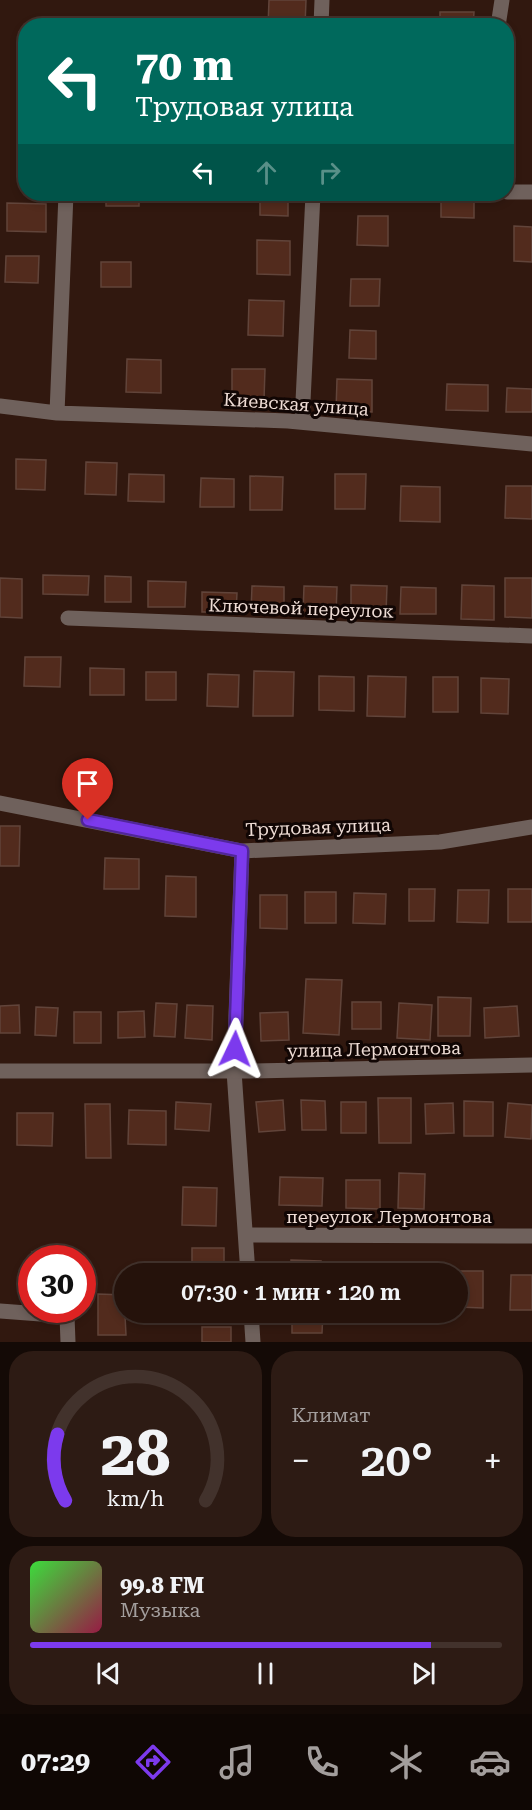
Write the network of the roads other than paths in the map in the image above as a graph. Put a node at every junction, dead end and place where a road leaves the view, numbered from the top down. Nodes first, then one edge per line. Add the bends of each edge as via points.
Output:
1 (322, 0) edge
2 (502, 0) edge
3 (321, 18) edge
4 (499, 18) edge
5 (514, 192) edge
6 (532, 192) edge
7 (66, 201) edge
8 (313, 201) edge
9 (0, 406) edge
10 (57, 413) junction
11 (302, 422) junction
12 (532, 444) edge
13 (68, 618) dead end
14 (532, 636) edge
15 (0, 803) edge
16 (532, 827) edge
17 (242, 851) junction
18 (532, 1065) edge
19 (0, 1071) edge
20 (234, 1071) junction
21 (246, 1235) junction
22 (532, 1236) edge
23 (247, 1263) edge
24 (0, 1311) edge
25 (252, 1323) edge
26 (68, 1342) edge
27 (253, 1342) edge

1 - 3 street
2 - 4 street
5 - 6 street
7 - 10 street
8 - 11 street
9 - 10 street, Киевская улица
10 - 11 street, Киевская улица
11 - 12 street, Киевская улица
13 - 14 street, Ключевой переулок
15 - 17 street, Трудовая улица
16 - 17 street, Трудовая улица via 440,843
17 - 20 street
18 - 20 street, улица Лермонтова
19 - 20 street, улица Лермонтова
20 - 21 street
21 - 22 street, переулок Лермонтова
21 - 23 street
24 - 26 street via 67,1316
25 - 27 street

